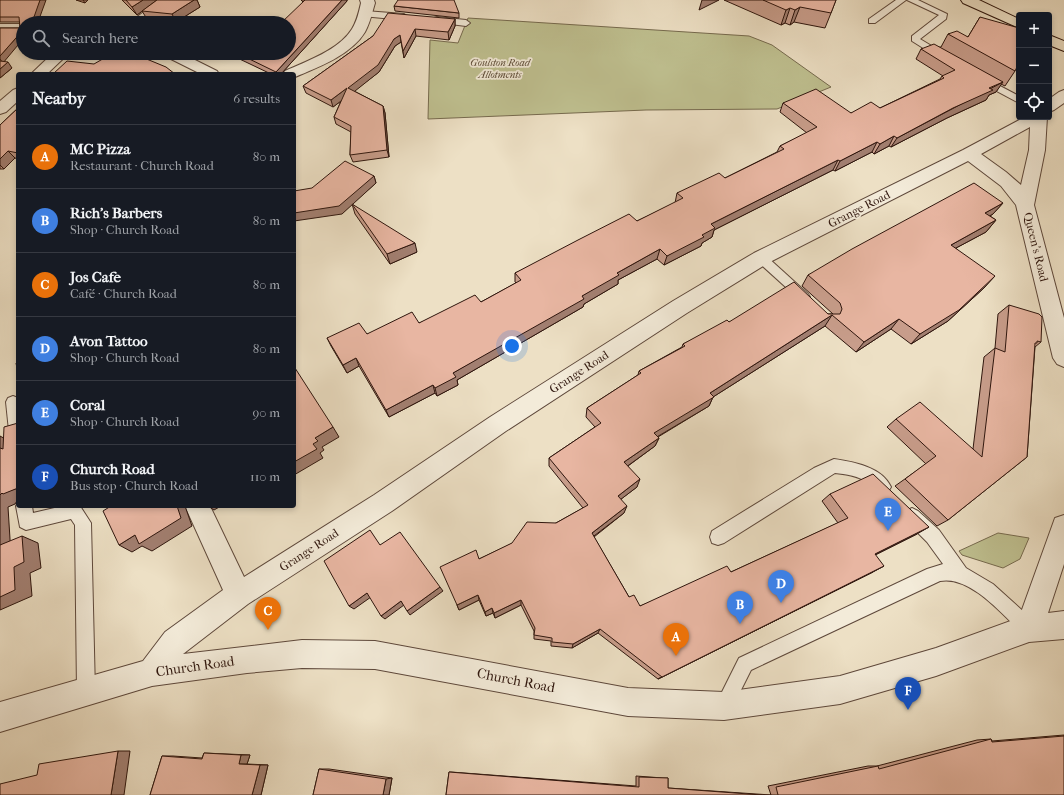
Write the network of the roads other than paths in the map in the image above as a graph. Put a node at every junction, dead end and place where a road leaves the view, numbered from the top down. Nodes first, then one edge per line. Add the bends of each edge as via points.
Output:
1 (165, 0) edge
2 (902, 0) edge
3 (911, 0) edge
4 (968, 0) edge
5 (366, 7) edge
6 (142, 16) edge
7 (412, 18) edge
8 (427, 19) edge
9 (872, 21) dead end
10 (466, 23) dead end
11 (1016, 23) edge
12 (0, 28) edge
13 (16, 28) edge
14 (1052, 41) edge
15 (1064, 47) edge
16 (54, 60) edge
17 (184, 60) edge
18 (953, 62) edge
19 (40, 72) edge
20 (208, 72) edge
21 (294, 72) edge
22 (972, 74) edge
23 (16, 94) edge
24 (1064, 95) edge
25 (1016, 98) edge
26 (1052, 105) edge
27 (0, 109) edge
28 (1032, 120) edge
29 (1038, 120) edge
30 (969, 154) junction
31 (1025, 205) junction
32 (761, 258) junction
33 (812, 304) edge
34 (1064, 358) edge
35 (13, 402) dead end
36 (16, 431) edge
37 (24, 508) edge
38 (198, 508) edge
39 (1064, 527) edge
40 (718, 537) dead end
41 (960, 574) junction
42 (239, 595) junction
43 (1064, 625) edge
44 (1029, 628) junction
45 (152, 672) junction
46 (86, 692) junction
47 (724, 706) junction
48 (0, 717) edge

1 - 6 lane
2 - 9 lane
3 - 18 lane via 943,14 915,38 916,41
4 - 11 highway
5 - 7 lane
5 - 21 street via 362,26 346,45
8 - 10 lane
12 - 13 street
14 - 15 highway
16 - 19 street
17 - 20 street
22 - 25 lane
23 - 27 street
24 - 26 street
28 - 30 street, Grange Road
29 - 31 street, Queen's Road via 1037,150
30 - 31 street, Queen's Road via 1009,182
30 - 32 street, Grange Road
31 - 34 street, Queen's Road
32 - 33 lane
32 - 42 street, Grange Road via 517,412
35 - 36 lane
37 - 46 lane via 26,522 74,511 83,523
38 - 42 street
39 - 44 street
40 - 41 lane via 819,473 834,466 848,468 872,476 933,536
41 - 44 lane via 977,583
41 - 47 lane via 946,571 933,575 744,664
42 - 45 street, Grange Road via 175,642
43 - 44 street, Church Road
44 - 47 street, Church Road via 936,662 840,690
45 - 46 street, Church Road
45 - 47 street, Church Road via 302,654 376,655 628,702
46 - 48 street, Church Road

